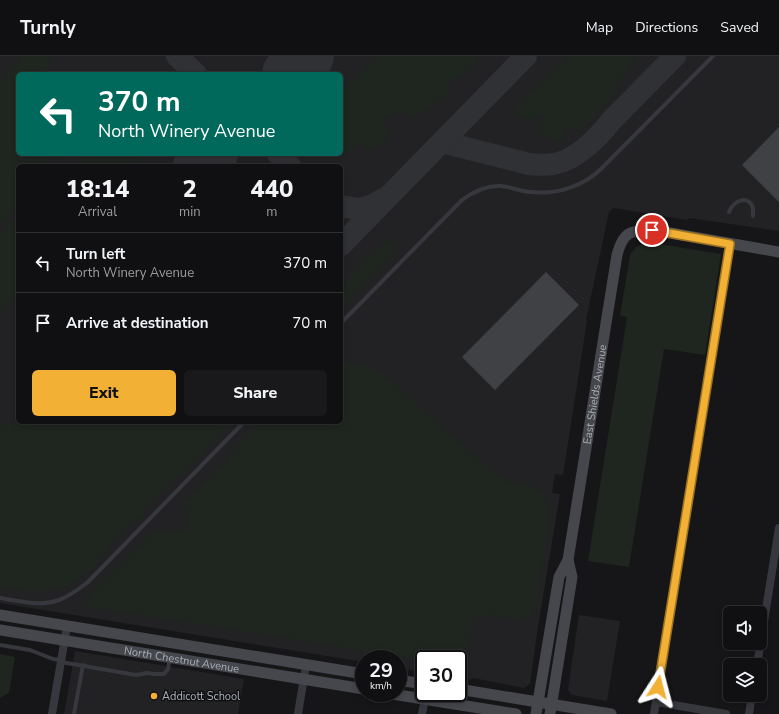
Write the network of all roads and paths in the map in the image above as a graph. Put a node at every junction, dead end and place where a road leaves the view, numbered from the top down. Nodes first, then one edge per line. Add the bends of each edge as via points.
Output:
1 (713, 56) edge
2 (729, 212) dead end
3 (753, 216) dead end
4 (730, 244) junction
5 (779, 252) edge
6 (343, 321) edge
7 (242, 424) edge
8 (779, 528) edge
9 (568, 560) junction
10 (0, 598) edge
11 (0, 615) edge
12 (67, 626) junction
13 (0, 630) edge
14 (65, 640) junction
15 (0, 645) edge
16 (170, 658) junction
17 (758, 658) edge
18 (62, 661) junction
19 (306, 664) junction
20 (83, 665) junction
21 (355, 672) edge
22 (304, 679) junction
23 (355, 688) edge
24 (467, 690) edge
25 (424, 702) edge
26 (448, 702) edge
27 (538, 702) junction
28 (656, 702) junction
29 (751, 702) edge
30 (551, 709) edge
31 (483, 711) edge
32 (52, 714) edge
33 (74, 714) edge
34 (298, 714) edge
35 (422, 714) edge
36 (516, 714) edge
37 (536, 714) edge
38 (611, 714) edge
39 (654, 714) edge
40 (726, 714) edge
41 (749, 714) edge

1 - 6 lane via 594,176 586,181 563,190 548,192 532,192 502,186 488,186 473,192 462,200
2 - 3 lane via 733,205 744,200 750,204
4 - 5 main road
4 - 9 main road, East Shields Avenue via 652,230 630,233 622,240 617,255
4 - 28 street
7 - 10 lane via 88,582 59,600 50,602 35,603
8 - 17 street
9 - 27 main road, East Shields Avenue via 559,577
9 - 30 main road, East Shields Avenue via 572,577
11 - 12 main road, North Chestnut Avenue
12 - 14 street
12 - 19 main road, North Chestnut Avenue
13 - 14 main road, North Chestnut Avenue
14 - 16 main road, North Chestnut Avenue
14 - 18 street
15 - 18 lane via 30,650
16 - 20 lane via 164,674 136,674
16 - 22 main road, North Chestnut Avenue
18 - 20 lane
18 - 32 street
19 - 21 main road, North Chestnut Avenue
19 - 22 street
20 - 33 lane
22 - 23 main road, North Chestnut Avenue
22 - 34 street
24 - 27 main road
25 - 35 street
26 - 31 main road
27 - 30 main road
27 - 37 main road, East Shields Avenue
28 - 39 street
28 - 40 street
29 - 41 street
30 - 38 main road
31 - 36 main road

